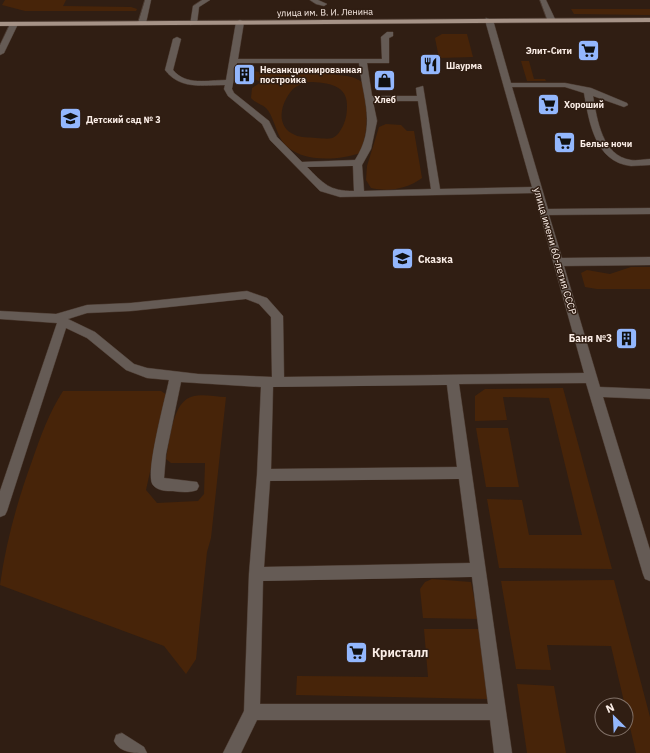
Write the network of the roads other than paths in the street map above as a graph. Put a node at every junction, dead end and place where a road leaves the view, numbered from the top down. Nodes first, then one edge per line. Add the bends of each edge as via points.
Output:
1 (148, 0) edge
2 (207, 0) edge
3 (313, 0) edge
4 (544, 0) edge
5 (324, 4) edge
6 (552, 19) junction
7 (489, 20) junction
8 (650, 20) edge
9 (240, 22) junction
10 (142, 23) junction
11 (193, 23) junction
12 (0, 24) edge
13 (14, 24) junction
14 (390, 34) dead end
15 (177, 39) dead end
16 (0, 53) edge
17 (234, 61) junction
18 (363, 61) junction
19 (229, 82) junction
20 (508, 85) junction
21 (588, 90) junction
22 (368, 98) junction
23 (624, 105) dead end
24 (650, 162) edge
25 (359, 163) junction
26 (300, 165) junction
27 (537, 190) junction
28 (436, 192) junction
29 (359, 193) junction
30 (650, 211) edge
31 (544, 212) junction
32 (650, 261) edge
33 (558, 262) junction
34 (0, 315) edge
35 (59, 320) junction
36 (176, 376) junction
37 (591, 378) junction
38 (452, 380) junction
39 (272, 382) junction
40 (595, 392) junction
41 (650, 394) edge
42 (466, 473) junction
43 (264, 475) junction
44 (192, 486) dead end
45 (0, 511) edge
46 (479, 570) junction
47 (256, 574) junction
48 (650, 574) edge
49 (252, 712) junction
50 (498, 712) junction
51 (122, 741) dead end
52 (138, 753) edge
53 (232, 753) edge
54 (503, 753) edge

1 - 10 street
2 - 11 street via 196,6
3 - 5 street
4 - 6 street
6 - 7 main road, улица им. В. И. Ленина
6 - 8 main road, улица им. В. И. Ленина
7 - 9 main road, улица им. В. И. Ленина
7 - 20 street, улица имени 60-летия СССР
9 - 11 main road, улица им. В. И. Ленина
9 - 17 street
10 - 11 main road, улица им. В. И. Ленина
10 - 13 main road, улица им. В. И. Ленина
12 - 13 main road, улица им. В. И. Ленина
13 - 16 street
14 - 18 street via 385,37 386,61
15 - 19 street via 169,70 173,76 184,83
17 - 18 street
17 - 19 street
18 - 22 street
19 - 26 street via 228,89 231,94 266,124 273,138
20 - 21 street via 565,85
20 - 27 street, улица имени 60-летия СССР
21 - 23 street
21 - 24 street via 594,127 605,148 619,159 630,163
22 - 25 street via 373,121 367,149
22 - 28 street via 421,93
25 - 26 street
25 - 29 street
26 - 29 street via 323,189 340,194
27 - 28 street
27 - 31 street, улица имени 60-летия СССР
28 - 29 street
30 - 31 street
31 - 33 street, улица имени 60-летия СССР
32 - 33 street
33 - 37 street, улица имени 60-летия СССР
34 - 35 street
35 - 36 street via 91,335 130,367 148,373
35 - 39 street via 87,309 247,295 263,302 277,316
35 - 45 street
36 - 39 street
36 - 44 street via 159,454 157,481 163,485
37 - 38 street
37 - 40 street, улица имени 60-летия СССР
38 - 39 street
38 - 42 street
39 - 43 street
40 - 41 street
40 - 48 street, улица имени 60-летия СССР
42 - 43 street
42 - 46 street
43 - 47 street
46 - 47 street
46 - 50 street
47 - 49 street
49 - 50 street
49 - 53 street
50 - 54 street
51 - 52 street

